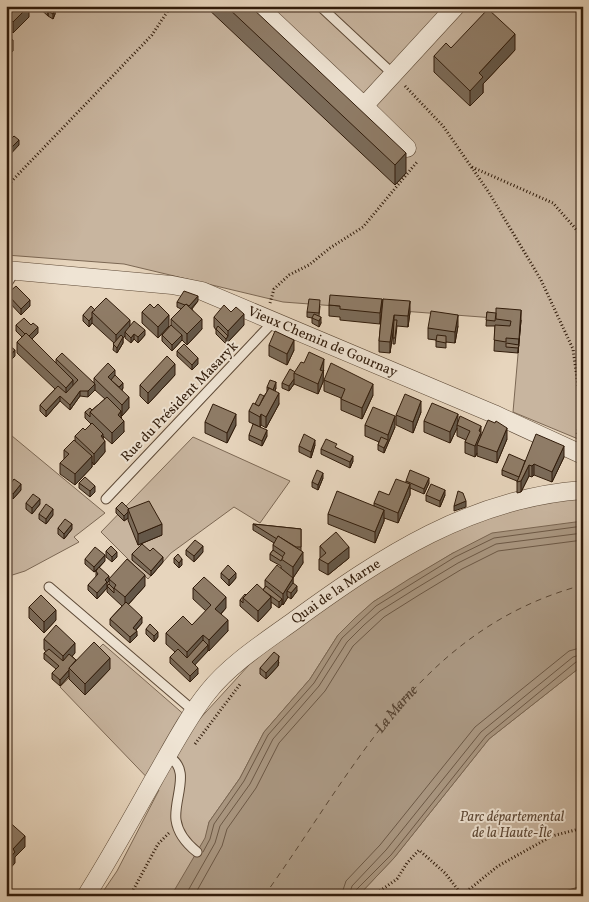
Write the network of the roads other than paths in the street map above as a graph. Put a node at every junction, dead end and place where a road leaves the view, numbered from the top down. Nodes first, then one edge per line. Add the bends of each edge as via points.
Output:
1 (258, 6) edge
2 (320, 6) edge
3 (456, 6) edge
4 (394, 74) junction
5 (364, 106) junction
6 (407, 148) road end
7 (9, 275) edge
8 (268, 320) junction
9 (578, 453) edge
10 (583, 490) edge
11 (106, 499) dead end
12 (48, 587) dead end
13 (195, 712) junction
14 (173, 761) junction
15 (197, 852) dead end
16 (86, 896) edge

1 - 5 street
2 - 4 lane
3 - 4 street
4 - 5 street
5 - 6 street
7 - 8 street, Vieux Chemin de Gournay via 48,273 202,291
8 - 9 street, Vieux Chemin de Gournay via 494,414
8 - 11 lane, Rue du Président Masaryk
10 - 13 street, Quai de la Marne via 559,492 460,518 373,565 254,649 208,691
12 - 13 lane
13 - 14 street, Quai de la Marne
14 - 15 lane via 181,775 175,806 176,822 184,839
14 - 16 street, Quai de la Marne via 152,783

